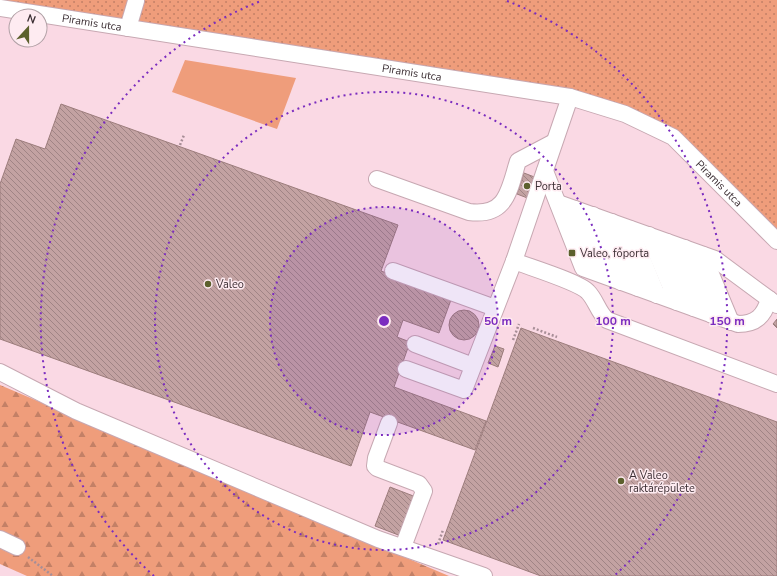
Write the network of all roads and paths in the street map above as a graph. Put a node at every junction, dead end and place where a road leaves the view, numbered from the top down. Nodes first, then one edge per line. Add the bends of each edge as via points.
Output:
1 (136, 1) dead end
2 (0, 8) edge
3 (128, 28) junction
4 (570, 97) junction
5 (184, 136) dead end
6 (554, 142) junction
7 (180, 145) dead end
8 (545, 171) junction
9 (377, 178) dead end
10 (558, 203) junction
11 (575, 209) junction
12 (593, 215) junction
13 (612, 222) junction
14 (630, 229) junction
15 (649, 236) junction
16 (777, 240) edge
17 (667, 242) junction
18 (684, 248) junction
19 (703, 255) junction
20 (514, 261) junction
21 (393, 271) dead end
22 (601, 274) junction
23 (621, 282) junction
24 (638, 288) junction
25 (657, 295) junction
26 (677, 302) junction
27 (773, 302) edge
28 (495, 308) junction
29 (694, 308) junction
30 (712, 315) junction
31 (731, 322) junction
32 (519, 324) dead end
33 (533, 328) dead end
34 (557, 337) dead end
35 (513, 340) dead end
36 (415, 344) dead end
37 (473, 366) junction
38 (406, 369) dead end
39 (0, 372) edge
40 (777, 384) edge
41 (389, 423) dead end
42 (0, 539) edge
43 (404, 547) junction
44 (17, 548) joint
45 (53, 576) edge
46 (484, 576) edge

1 - 3 street
2 - 3 street, Piramis utca
3 - 4 street, Piramis utca
4 - 6 street
4 - 16 street, Piramis utca via 625,114 673,137
5 - 7 path
6 - 8 street
6 - 9 street via 518,161 504,200 492,212 483,214 469,212
8 - 10 street
8 - 20 street
10 - 11 street
10 - 22 street via 583,268
11 - 12 street
11 - 22 street
12 - 13 street
12 - 23 street
13 - 14 street
13 - 24 street
14 - 15 street
14 - 25 street
15 - 17 street
15 - 26 street
17 - 18 street
17 - 29 street
18 - 19 street
18 - 30 street
19 - 27 street via 714,259
19 - 31 street
20 - 28 street
20 - 40 street via 582,286 592,296 607,320
21 - 28 street
22 - 23 street
23 - 24 street
24 - 25 street
25 - 26 street
26 - 29 street
27 - 31 street via 755,321 738,324
28 - 37 street
29 - 30 street
30 - 31 street
32 - 35 path
33 - 34 path
36 - 37 street
37 - 38 street via 464,390
39 - 43 street via 76,411 371,536
41 - 43 street via 375,466 418,484 424,491
42 - 44 street
43 - 46 street
44 - 45 path

